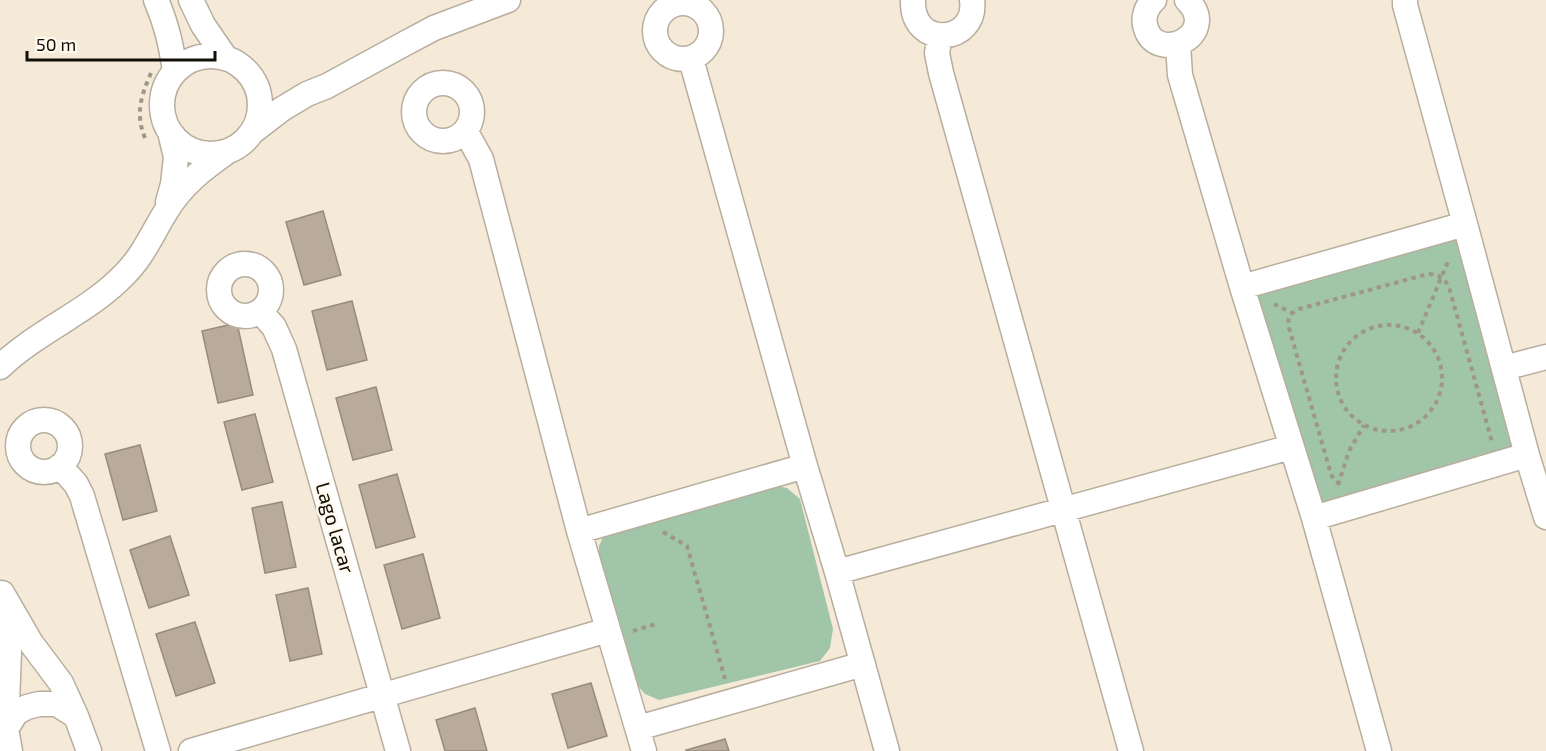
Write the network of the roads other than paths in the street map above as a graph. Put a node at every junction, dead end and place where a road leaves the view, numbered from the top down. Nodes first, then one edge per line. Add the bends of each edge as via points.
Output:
1 (156, 0) edge
2 (191, 0) edge
3 (508, 0) edge
4 (913, 0) edge
5 (972, 0) edge
6 (1154, 0) edge
7 (1188, 0) edge
8 (1405, 0) edge
9 (940, 36) junction
10 (1178, 45) junction
11 (225, 57) junction
12 (691, 59) dead end
13 (246, 70) junction
14 (163, 71) junction
15 (307, 94) junction
16 (170, 132) junction
17 (252, 132) junction
18 (466, 132) dead end
19 (230, 150) junction
20 (165, 213) junction
21 (1465, 224) junction
22 (1242, 286) junction
23 (260, 312) dead end
24 (1546, 357) edge
25 (0, 367) edge
26 (1504, 368) junction
27 (1291, 447) junction
28 (1527, 455) junction
29 (60, 466) dead end
30 (805, 466) junction
31 (1063, 510) junction
32 (1546, 517) edge
33 (1314, 518) junction
34 (579, 531) junction
35 (837, 572) junction
36 (1, 591) edge
37 (618, 631) junction
38 (863, 664) junction
39 (383, 696) junction
40 (76, 716) junction
41 (8, 740) edge
42 (641, 740) edge
43 (89, 751) edge
44 (158, 751) edge
45 (191, 751) edge
46 (398, 751) edge
47 (887, 751) edge
48 (1131, 751) edge
49 (1379, 751) edge

1 - 14 street via 170,40
2 - 11 street via 202,26
3 - 15 street via 434,28
4 - 9 street via 916,20 922,28
5 - 9 street via 966,25
6 - 10 street via 1146,10 1149,34 1161,44
7 - 10 street via 1197,17 1196,26
8 - 21 street
9 - 31 street via 937,53 941,73
10 - 22 street via 1180,75
11 - 13 street
11 - 14 street via 192,58
12 - 30 street
13 - 15 street via 280,92 293,96
13 - 17 street via 258,90 261,106
14 - 16 street via 168,80 162,95 162,111
15 - 17 street
16 - 19 street via 190,150 206,154
16 - 20 street via 176,166
17 - 19 street
18 - 34 street via 481,159
19 - 20 street via 189,181
20 - 25 street via 147,247 109,290
21 - 22 street
21 - 26 street
22 - 27 street
23 - 39 street, Lago lacar via 274,327 284,349
24 - 26 street
26 - 28 street
27 - 31 street
27 - 33 street
28 - 32 street
28 - 33 street
29 - 44 street via 82,496
30 - 34 street
30 - 35 street
31 - 35 street
31 - 48 street
33 - 49 street
34 - 37 street
35 - 38 street
36 - 40 street via 61,683
36 - 41 street via 9,652
37 - 39 street
37 - 42 street
38 - 42 street
38 - 47 street
39 - 45 street
39 - 46 street, Lago lacar
40 - 41 street via 57,704 27,707 16,713
40 - 43 street

